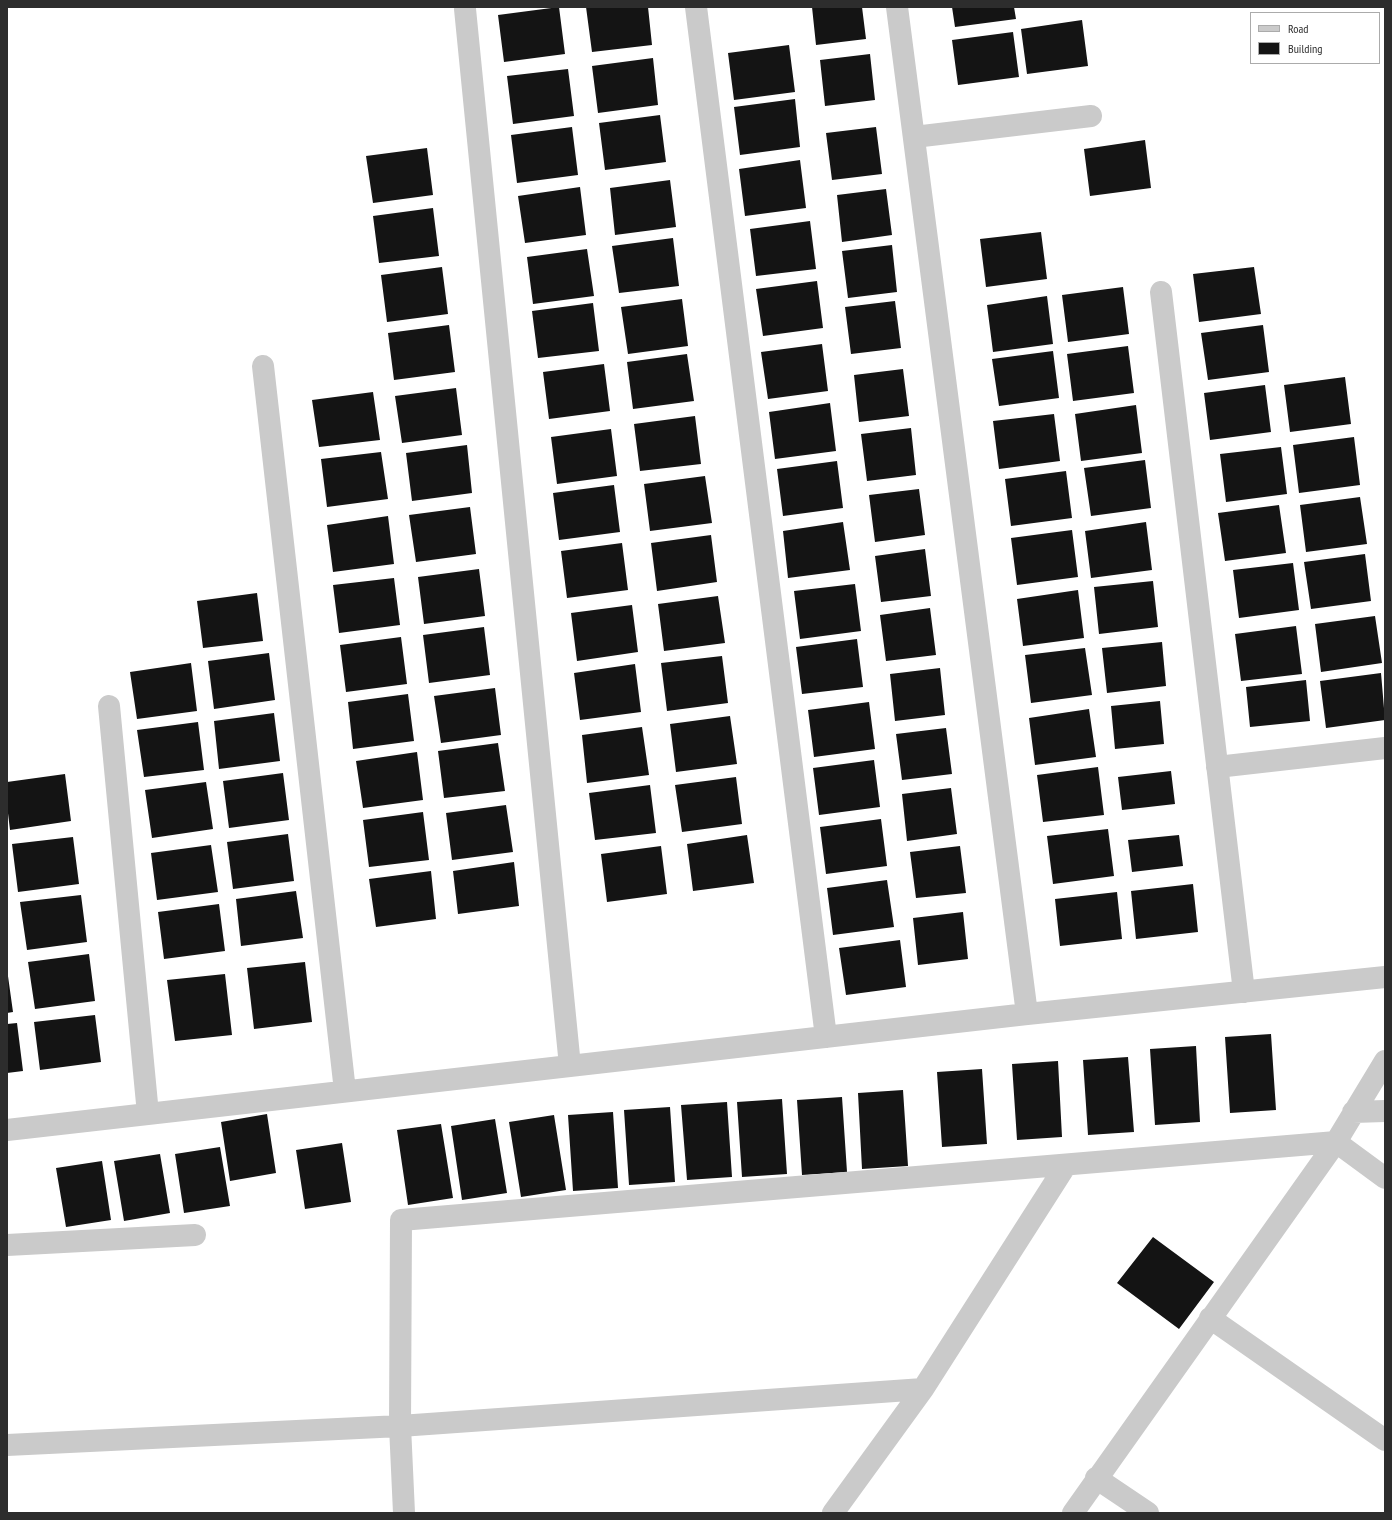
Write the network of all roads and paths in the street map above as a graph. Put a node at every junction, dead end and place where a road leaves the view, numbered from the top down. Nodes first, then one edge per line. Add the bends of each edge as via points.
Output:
1 (696, 7) edge
2 (897, 7) edge
3 (465, 9) dead end
4 (1091, 116) dead end
5 (914, 137) junction
6 (1161, 292) dead end
7 (263, 366) dead end
8 (109, 706) dead end
9 (1385, 748) edge
10 (1217, 767) junction
11 (1385, 977) edge
12 (1244, 992) junction
13 (1027, 1014) junction
14 (826, 1037) junction
15 (1385, 1061) edge
16 (570, 1066) junction
17 (345, 1092) junction
18 (1385, 1111) edge
19 (1353, 1112) junction
20 (148, 1114) junction
21 (7, 1130) edge
22 (1336, 1142) junction
23 (1066, 1165) junction
24 (1385, 1178) edge
25 (195, 1235) dead end
26 (7, 1245) edge
27 (1210, 1318) junction
28 (923, 1389) junction
29 (400, 1426) junction
30 (1385, 1440) edge
31 (7, 1446) edge
32 (1096, 1478) junction
33 (404, 1513) edge
34 (833, 1513) edge
35 (1073, 1513) edge
36 (1148, 1513) edge

1 - 14 street
2 - 5 street
3 - 16 street
4 - 5 street
5 - 13 street
6 - 10 street
7 - 17 street
8 - 20 street
9 - 10 street
10 - 12 street
11 - 12 street
12 - 13 street
13 - 14 street
14 - 16 street
15 - 19 street
16 - 17 street
17 - 20 street
18 - 19 street
19 - 22 street
20 - 21 street
22 - 23 street
22 - 24 street
22 - 27 street
23 - 28 street
23 - 29 street via 401,1220
25 - 26 street
27 - 30 street
27 - 32 street
28 - 29 street
28 - 34 street
29 - 31 street
29 - 33 street
32 - 35 street
32 - 36 street

